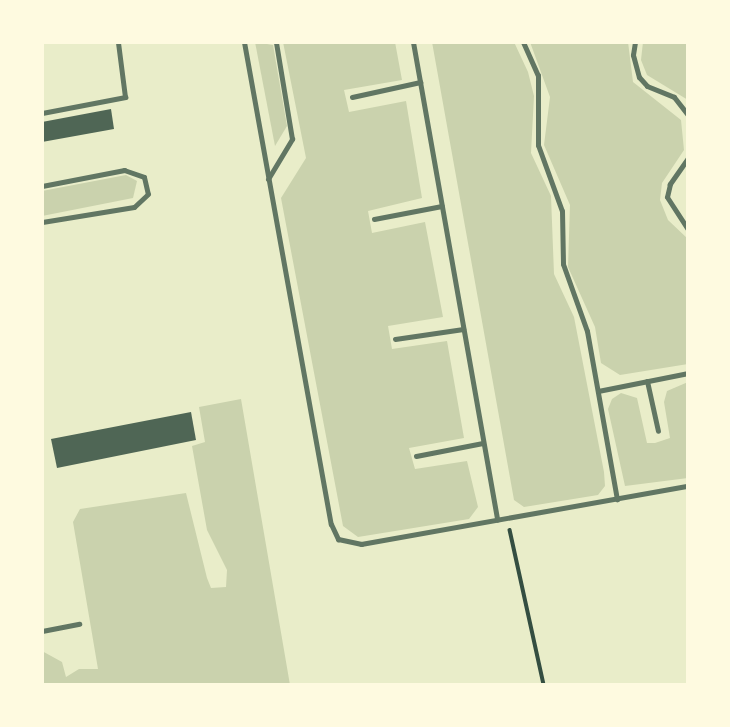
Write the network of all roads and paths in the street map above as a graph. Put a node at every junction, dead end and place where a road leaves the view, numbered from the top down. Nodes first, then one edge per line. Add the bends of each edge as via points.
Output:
1 (118, 42) edge
2 (244, 42) edge
3 (276, 42) edge
4 (413, 42) edge
5 (523, 42) edge
6 (635, 42) edge
7 (421, 82) junction
8 (352, 97) dead end
9 (42, 113) edge
10 (688, 115) edge
11 (688, 158) edge
12 (268, 179) junction
13 (42, 186) edge
14 (442, 206) junction
15 (374, 219) dead end
16 (42, 222) edge
17 (688, 229) edge
18 (463, 329) junction
19 (394, 339) dead end
20 (688, 373) edge
21 (647, 382) junction
22 (598, 391) junction
23 (658, 431) dead end
24 (483, 443) junction
25 (416, 456) dead end
26 (688, 486) edge
27 (617, 499) junction
28 (508, 518) junction
29 (496, 520) junction
30 (79, 624) dead end
31 (42, 631) edge
32 (544, 685) edge

1 - 9 lane via 125,97
2 - 12 lane
3 - 12 lane via 292,139
4 - 7 lane
5 - 22 lane via 540,84 538,145 562,211 563,264 587,331
6 - 10 lane via 639,77 647,86 674,97
7 - 8 lane
7 - 14 lane
11 - 17 lane via 670,184 667,197
12 - 29 lane via 335,535 346,543 361,544
13 - 16 lane via 124,170 144,177 148,194 134,207
14 - 15 lane
14 - 18 lane
18 - 19 lane
18 - 24 lane
20 - 21 lane
21 - 22 lane
21 - 23 lane
22 - 27 lane
24 - 25 lane
24 - 29 lane
26 - 27 lane
27 - 28 lane
28 - 29 lane
28 - 32 path
30 - 31 lane

